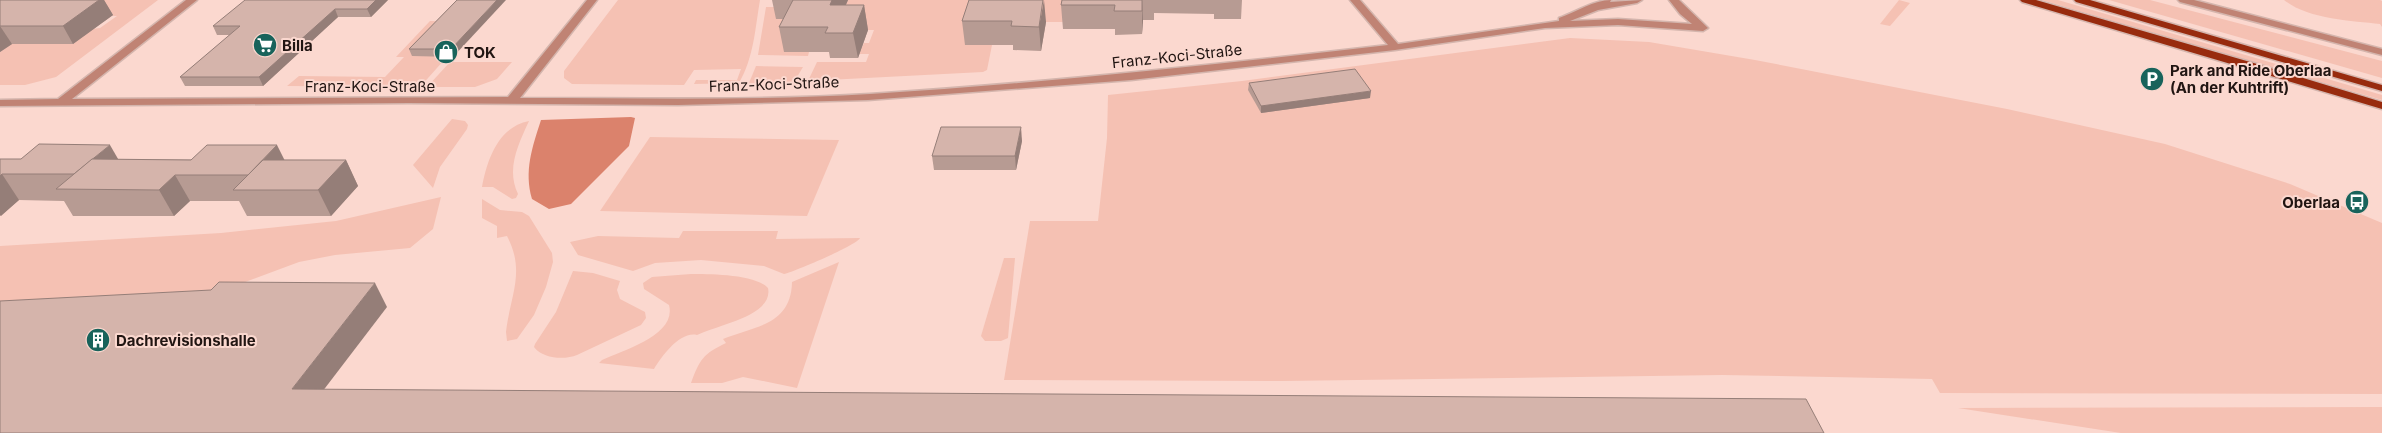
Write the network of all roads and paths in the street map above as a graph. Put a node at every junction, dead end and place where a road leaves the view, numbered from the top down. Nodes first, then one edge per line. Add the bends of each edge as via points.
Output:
1 (192, 0) edge
2 (592, 0) edge
3 (1355, 0) edge
4 (1606, 0) edge
5 (1636, 0) edge
6 (1674, 0) edge
7 (2025, 0) edge
8 (2079, 0) edge
9 (2183, 0) edge
10 (1594, 8) junction
11 (1545, 25) junction
12 (1395, 47) junction
13 (2382, 52) edge
14 (2382, 88) edge
15 (512, 100) junction
16 (60, 102) junction
17 (0, 103) edge
18 (2382, 106) edge

1 - 16 street
2 - 15 street
3 - 12 street
4 - 10 street, Franz-Koci-Straße
5 - 10 street, Franz-Koci-Straße
6 - 11 street, Franz-Koci-Straße via 1703,28 1618,22
7 - 18 main road
8 - 14 main road
9 - 13 street
10 - 11 street, Franz-Koci-Straße
11 - 12 street, Franz-Koci-Straße
12 - 15 street, Franz-Koci-Straße via 1140,76 868,97 678,102
15 - 16 street, Franz-Koci-Straße
16 - 17 street, Franz-Koci-Straße

